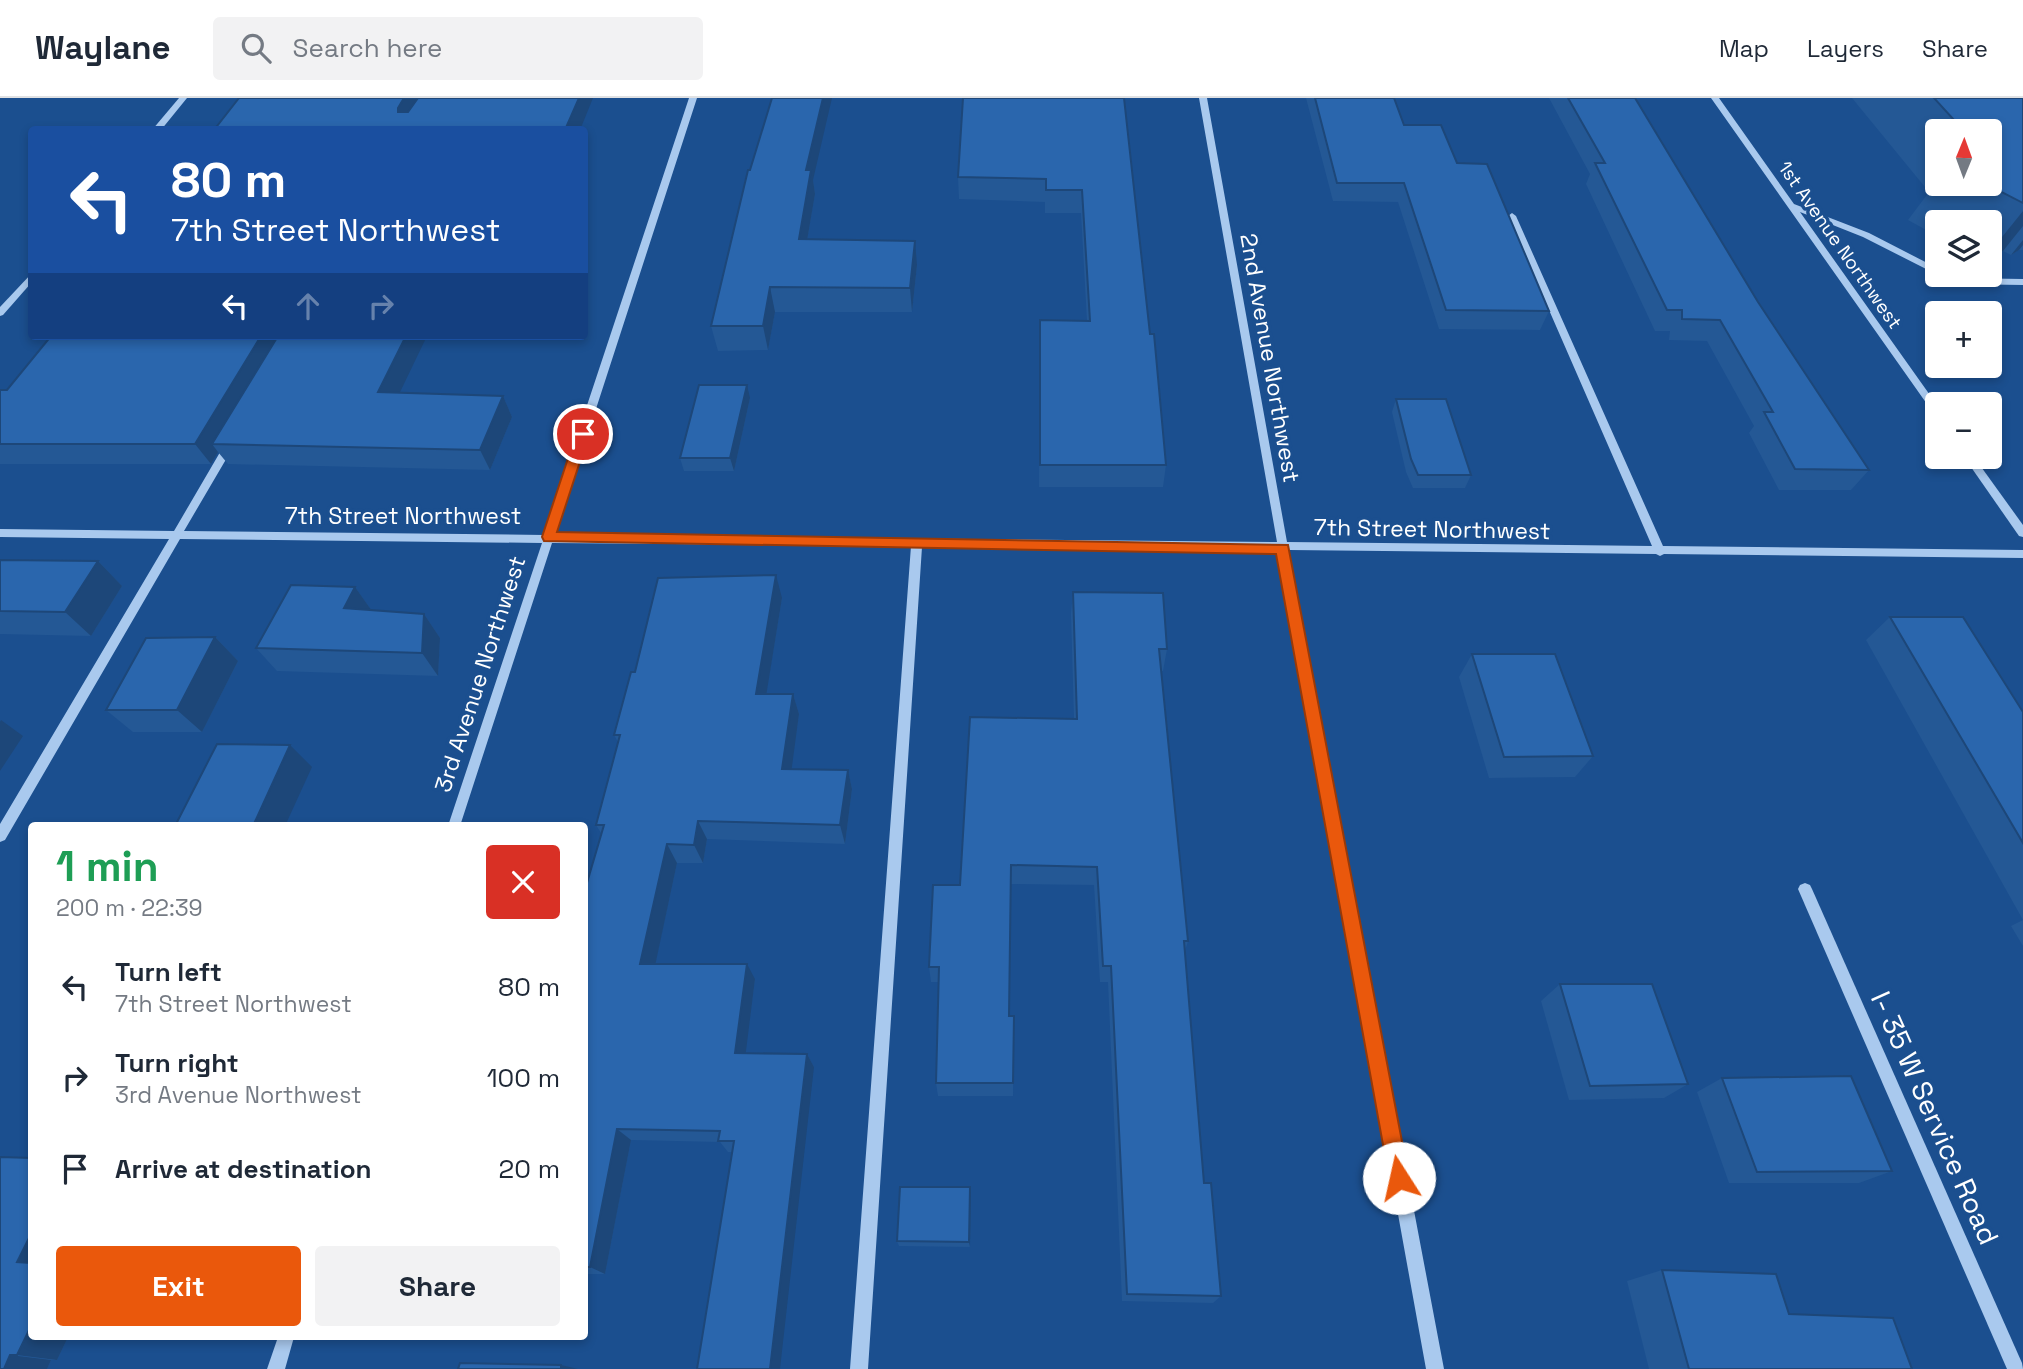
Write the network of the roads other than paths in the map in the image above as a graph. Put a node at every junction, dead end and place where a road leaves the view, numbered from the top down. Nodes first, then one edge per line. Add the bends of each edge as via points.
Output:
1 (183, 98) edge
2 (693, 98) edge
3 (1203, 98) edge
4 (1715, 98) edge
5 (159, 126) edge
6 (1791, 206) junction
7 (1512, 216) edge
8 (1925, 265) edge
9 (28, 281) edge
10 (2002, 282) edge
11 (2023, 282) edge
12 (0, 313) edge
13 (1925, 395) edge
14 (239, 430) edge
15 (1978, 469) edge
16 (0, 533) edge
17 (2023, 533) edge
18 (175, 536) junction
19 (549, 537) junction
20 (917, 541) junction
21 (1283, 548) junction
22 (1660, 552) junction
23 (2023, 554) edge
24 (455, 822) edge
25 (0, 836) edge
26 (1805, 889) dead end
27 (285, 1340) edge
28 (276, 1369) edge
29 (859, 1369) edge
30 (1435, 1369) edge
31 (2016, 1369) edge

1 - 5 street
2 - 19 street, 3rd Avenue Northwest
3 - 21 street, 2nd Avenue Northwest
4 - 6 street, 1st Avenue Northwest
6 - 8 street via 1866,235
6 - 13 street, 1st Avenue Northwest
7 - 22 street
9 - 12 street
10 - 11 street
14 - 18 street
15 - 17 street
16 - 18 street, 7th Street Northwest
18 - 19 street, 7th Street Northwest
18 - 25 street
19 - 20 street, 7th Street Northwest
19 - 24 street, 3rd Avenue Northwest
20 - 21 street, 7th Street Northwest
20 - 29 street
21 - 22 street, 7th Street Northwest
21 - 30 street, 2nd Avenue Northwest
22 - 23 street, 7th Street Northwest
26 - 31 street, I- 35 W Service Road
27 - 28 street

